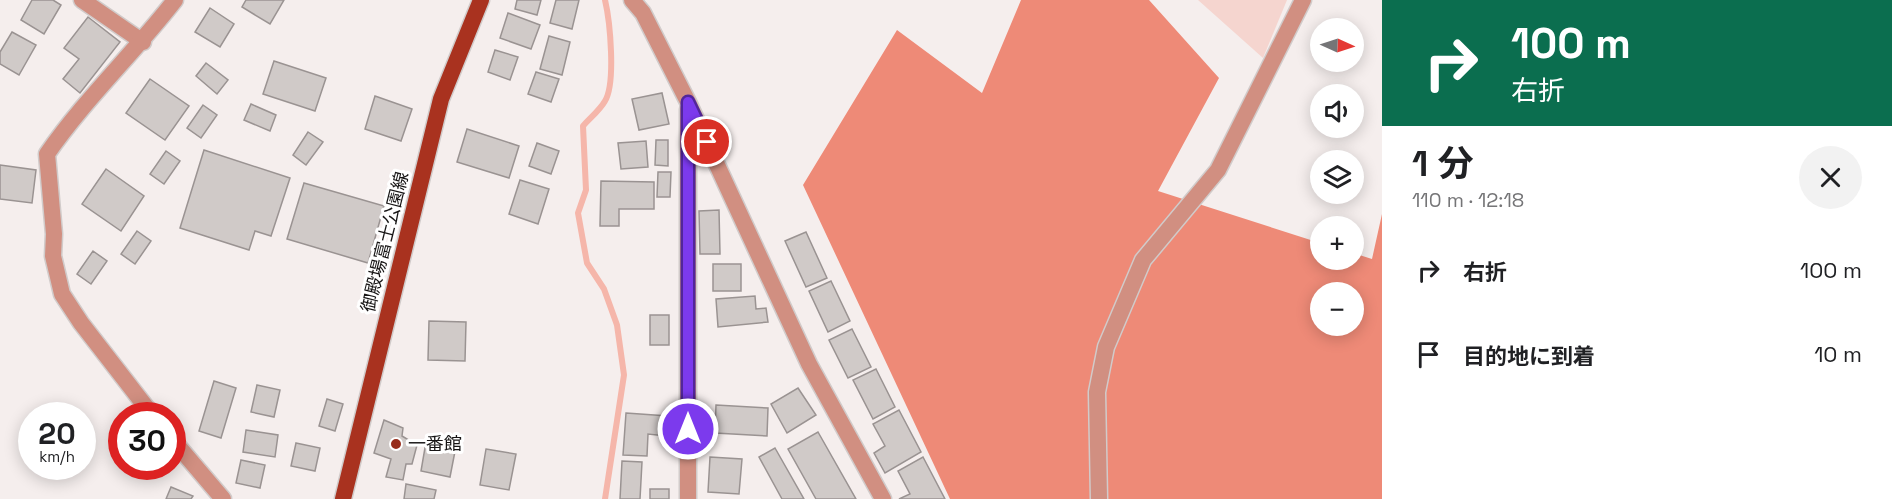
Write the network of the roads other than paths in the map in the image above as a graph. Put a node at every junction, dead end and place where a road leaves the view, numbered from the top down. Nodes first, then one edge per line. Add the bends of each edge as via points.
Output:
1 (82, 0) edge
2 (175, 0) edge
3 (481, 0) edge
4 (632, 0) edge
5 (1303, 0) edge
6 (143, 42) junction
7 (688, 102) junction
8 (142, 402) edge
9 (186, 455) edge
10 (223, 499) edge
11 (342, 499) edge
12 (688, 499) edge
13 (883, 499) edge
14 (1099, 499) edge

1 - 6 street
2 - 6 street
3 - 11 main road, 御殿場富士公園線 via 441,99
4 - 7 street via 643,13
5 - 14 street via 1218,170 1143,261 1106,347 1097,392
6 - 8 street via 73,117 47,154 53,256 62,294
7 - 12 street
7 - 13 street via 810,364
9 - 10 street

